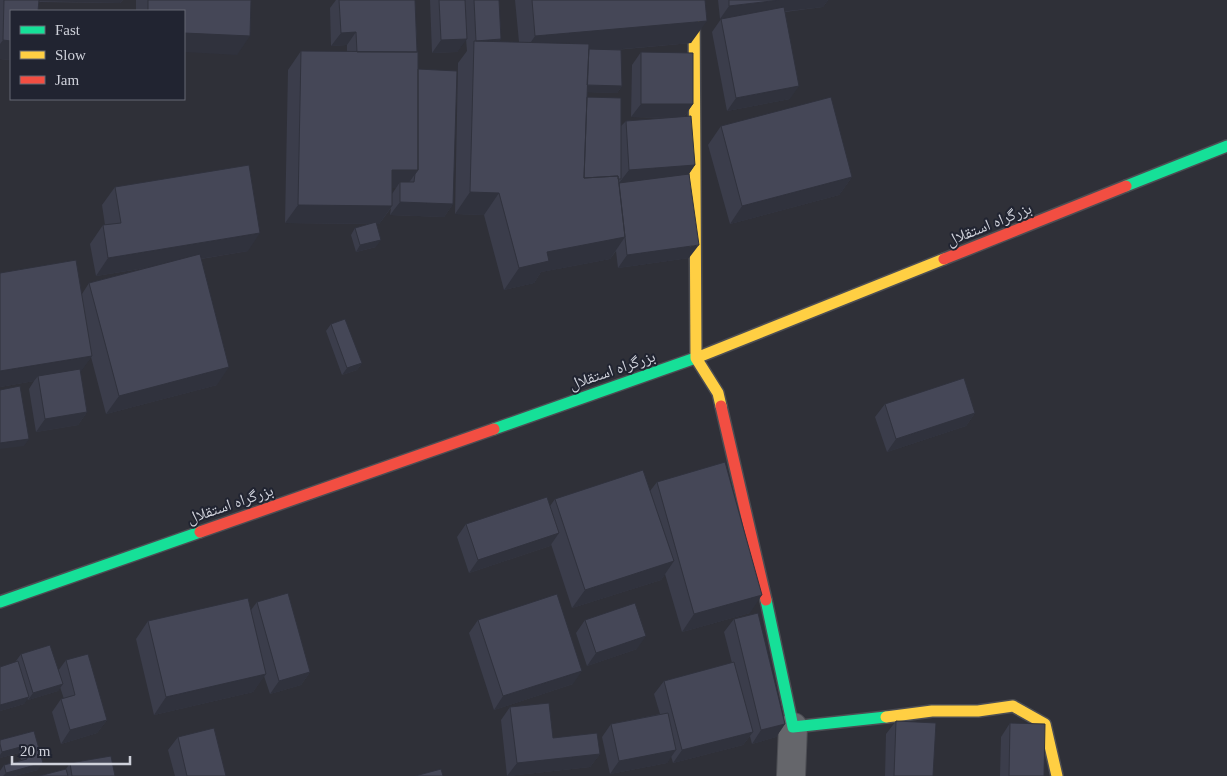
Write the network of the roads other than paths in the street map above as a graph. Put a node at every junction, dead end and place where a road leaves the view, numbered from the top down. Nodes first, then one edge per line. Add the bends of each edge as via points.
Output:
1 (694, 0) edge
2 (1227, 146) edge
3 (696, 358) junction
4 (0, 602) edge
5 (793, 727) junction
6 (791, 776) edge
7 (1057, 776) edge

1 - 3 main road
2 - 3 main road, بزرگراه استقلال
3 - 4 main road, بزرگراه استقلال
3 - 5 main road via 718,392
5 - 6 street
5 - 7 main road via 932,711 978,711 1013,706 1045,724

